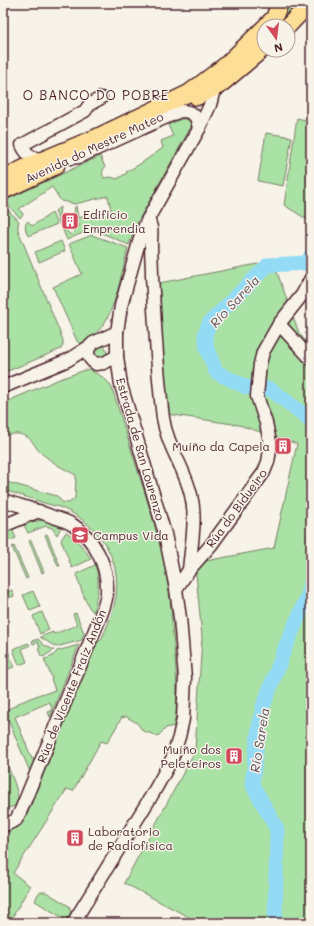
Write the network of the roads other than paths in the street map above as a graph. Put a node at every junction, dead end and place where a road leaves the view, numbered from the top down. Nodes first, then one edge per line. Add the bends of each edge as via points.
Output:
1 (280, 3) edge
2 (303, 3) edge
3 (307, 3) edge
4 (310, 3) edge
5 (272, 18) edge
6 (296, 18) edge
7 (256, 36) edge
8 (256, 44) edge
9 (256, 55) edge
10 (250, 60) junction
11 (215, 87) junction
12 (101, 98) dead end
13 (188, 98) junction
14 (199, 129) junction
15 (24, 150) junction
16 (71, 158) junction
17 (45, 159) junction
18 (3, 178) edge
19 (3, 191) edge
20 (148, 219) junction
21 (311, 278) edge
22 (279, 324) junction
23 (117, 332) junction
24 (90, 346) junction
25 (117, 356) junction
26 (311, 359) edge
27 (68, 360) junction
28 (94, 362) junction
29 (120, 378) junction
30 (3, 387) edge
31 (3, 500) edge
32 (39, 511) junction
33 (3, 526) edge
34 (190, 570) junction
35 (176, 589) junction
36 (19, 815) junction
37 (3, 820) edge
38 (3, 826) edge
39 (3, 830) edge
40 (73, 923) edge

1 - 5 main road
2 - 3 main road
4 - 6 main road
7 - 13 main road
8 - 11 street via 219,78
9 - 10 main road
10 - 11 main road
10 - 14 street via 226,88 207,121
11 - 13 main road
11 - 14 street via 210,106
12 - 15 street via 90,104 85,112 22,145
13 - 16 main road, Avenida do Mestre Mateo
13 - 17 main road, Avenida do Mestre Mateo
14 - 16 street via 195,116 188,111 180,111 79,157
14 - 20 street, Estrada de San Lourenzo
15 - 17 street via 34,158
15 - 18 street via 22,163
16 - 19 main road, Avenida do Mestre Mateo
17 - 18 main road, Avenida do Mestre Mateo
20 - 23 street, Estrada de San Lourenzo via 137,246
20 - 34 street via 151,228 156,335 164,420 193,504
21 - 22 street, Rúa do Bidueiro via 302,295
22 - 26 street
22 - 34 street, Rúa do Bidueiro via 263,352 260,364 258,390 270,442 268,462 264,472 239,507
23 - 24 street
23 - 25 street, Estrada de San Lourenzo
24 - 27 street
24 - 28 street via 88,354
25 - 28 street via 104,363
25 - 29 street, Estrada de San Lourenzo
27 - 28 street
27 - 30 street
28 - 29 street
29 - 35 street, Estrada de San Lourenzo via 165,534
31 - 32 street, Rúa de Vicente Fraiz Andón
32 - 33 street
32 - 36 street, Rúa de Vicente Fraiz Andón via 73,525 88,537 104,566 107,591 101,615
34 - 35 street, Rúa do Bidueiro
35 - 40 street, Estrada de San Lourenzo via 184,678 183,719 179,737 172,759 152,795
36 - 37 street
36 - 38 street
36 - 39 street

